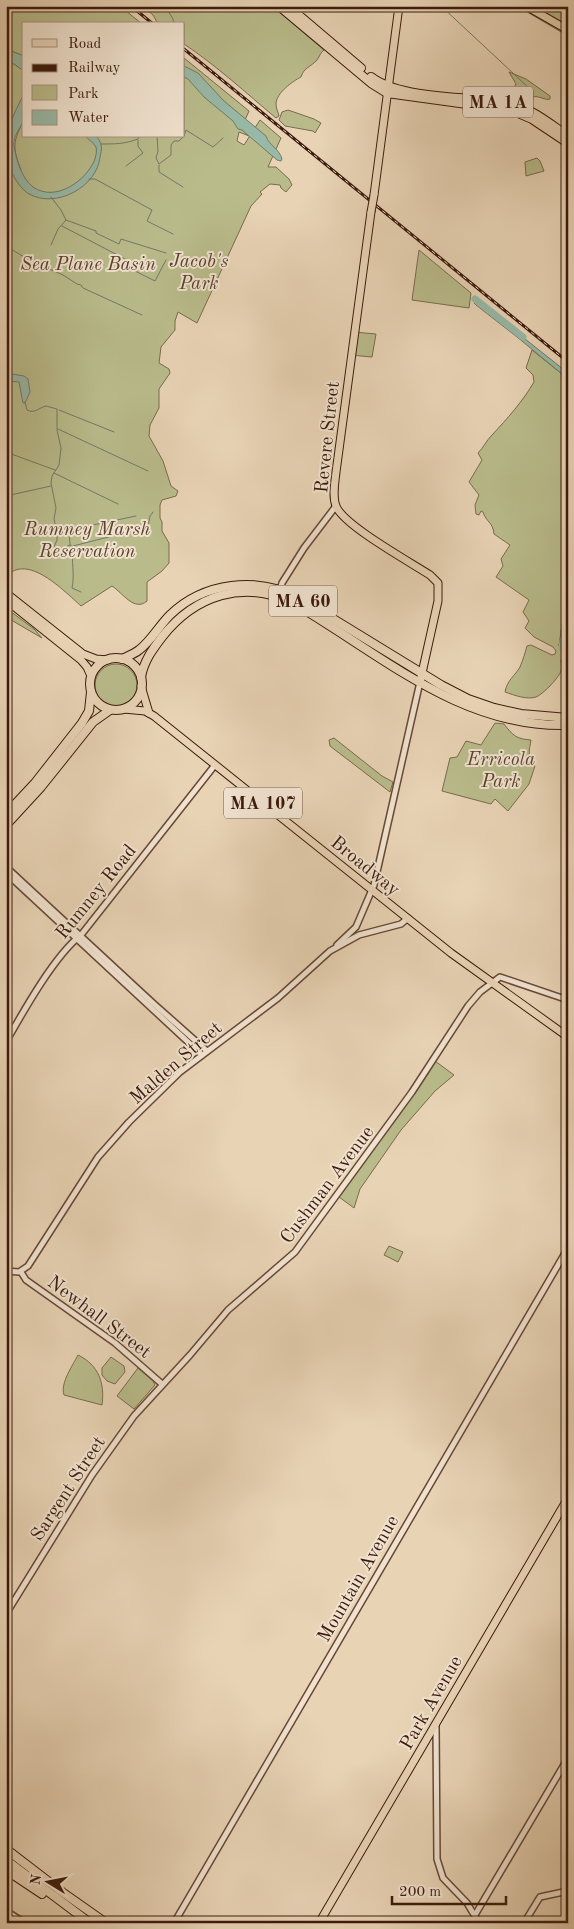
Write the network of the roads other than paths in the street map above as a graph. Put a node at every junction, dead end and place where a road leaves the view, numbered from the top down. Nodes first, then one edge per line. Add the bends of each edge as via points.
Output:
1 (279, 6) edge
2 (288, 6) edge
3 (399, 6) edge
4 (526, 6) edge
5 (568, 30) edge
6 (388, 90) junction
7 (568, 136) edge
8 (568, 143) edge
9 (336, 506) junction
10 (280, 590) junction
11 (6, 593) edge
12 (6, 600) edge
13 (122, 659) junction
14 (108, 660) junction
15 (422, 674) junction
16 (91, 676) junction
17 (140, 677) junction
18 (420, 682) junction
19 (142, 686) junction
20 (91, 692) junction
21 (124, 709) junction
22 (110, 710) junction
23 (149, 713) junction
24 (568, 718) edge
25 (568, 725) edge
26 (215, 765) junction
27 (6, 814) edge
28 (6, 825) edge
29 (6, 867) edge
30 (6, 873) edge
31 (372, 890) junction
32 (408, 918) junction
33 (79, 937) junction
34 (330, 951) junction
35 (491, 982) junction
36 (568, 1000) edge
37 (568, 1037) edge
38 (6, 1042) edge
39 (205, 1053) junction
40 (568, 1248) edge
41 (6, 1271) edge
42 (22, 1272) junction
43 (162, 1384) junction
44 (568, 1498) edge
45 (6, 1614) edge
46 (436, 1725) junction
47 (568, 1758) edge
48 (6, 1849) edge
49 (6, 1860) edge
50 (6, 1870) edge
51 (568, 1891) edge
52 (62, 1903) junction
53 (6, 1910) edge
54 (475, 1915) junction
55 (25, 1923) edge
56 (90, 1923) edge
57 (106, 1923) edge
58 (174, 1923) edge
59 (319, 1923) edge
60 (479, 1923) edge
61 (524, 1923) edge

1 - 6 highway, MA 1A via 371,83
2 - 6 highway, MA 1A
3 - 6 main road, Revere Street
4 - 5 main road
6 - 7 highway, MA 1A via 517,106
6 - 8 highway, MA 1A via 511,110 532,119
6 - 9 main road, Revere Street, bridge via 336,472
9 - 10 street via 304,548
9 - 15 main road, Revere Street via 349,522 425,571 438,583 438,601
10 - 13 highway, MA 60 via 238,584 204,593 180,607 142,648
10 - 15 highway, MA 60 via 302,600
11 - 14 main road via 83,654
12 - 16 main road via 82,660
13 - 14 highway, MA 60
13 - 17 highway via 134,666
14 - 16 highway via 98,665
15 - 18 main road, Revere Street
15 - 24 highway, MA 60 via 462,696 494,708 534,716
16 - 20 highway
17 - 18 highway, MA 60 via 148,655 181,615 214,597 247,592 270,595 293,604
17 - 19 highway
18 - 25 highway, MA 60 via 489,715 530,723
18 - 31 street, Revere Street
19 - 21 highway via 135,702
19 - 23 main road
20 - 22 highway via 98,703
20 - 27 highway via 82,724
21 - 22 highway
21 - 23 main road, Broadway / MA 107
22 - 28 highway via 93,722 41,788
23 - 26 main road, Broadway / MA 107
26 - 31 main road, Broadway / MA 107
26 - 33 street, Rumney Road
29 - 33 street
30 - 33 street
31 - 32 main road, Broadway / MA 107
31 - 34 street, Revere Street via 356,927
32 - 34 street, Malden Street via 401,924 359,935
32 - 35 main road, Broadway / MA 107
33 - 38 street, Rumney Road via 54,966
33 - 39 street
34 - 39 street, Malden Street via 278,998
35 - 36 street via 500,977
35 - 37 main road, Broadway / MA 107
35 - 43 street, Cushman Avenue via 468,1006 412,1092 295,1252 228,1310
39 - 42 street, Malden Street via 170,1082 108,1145
40 - 58 street, Mountain Avenue
41 - 42 street
42 - 43 street, Newhall Street via 26,1280 115,1343
43 - 45 street, Sargent Street via 103,1458
44 - 46 main road, Park Avenue
46 - 54 street via 438,1866 443,1878
46 - 59 main road, Park Avenue
47 - 54 street
48 - 57 highway
49 - 52 highway
50 - 52 highway via 43,1895
51 - 61 street via 540,1898
52 - 56 highway
53 - 55 street
54 - 60 street

